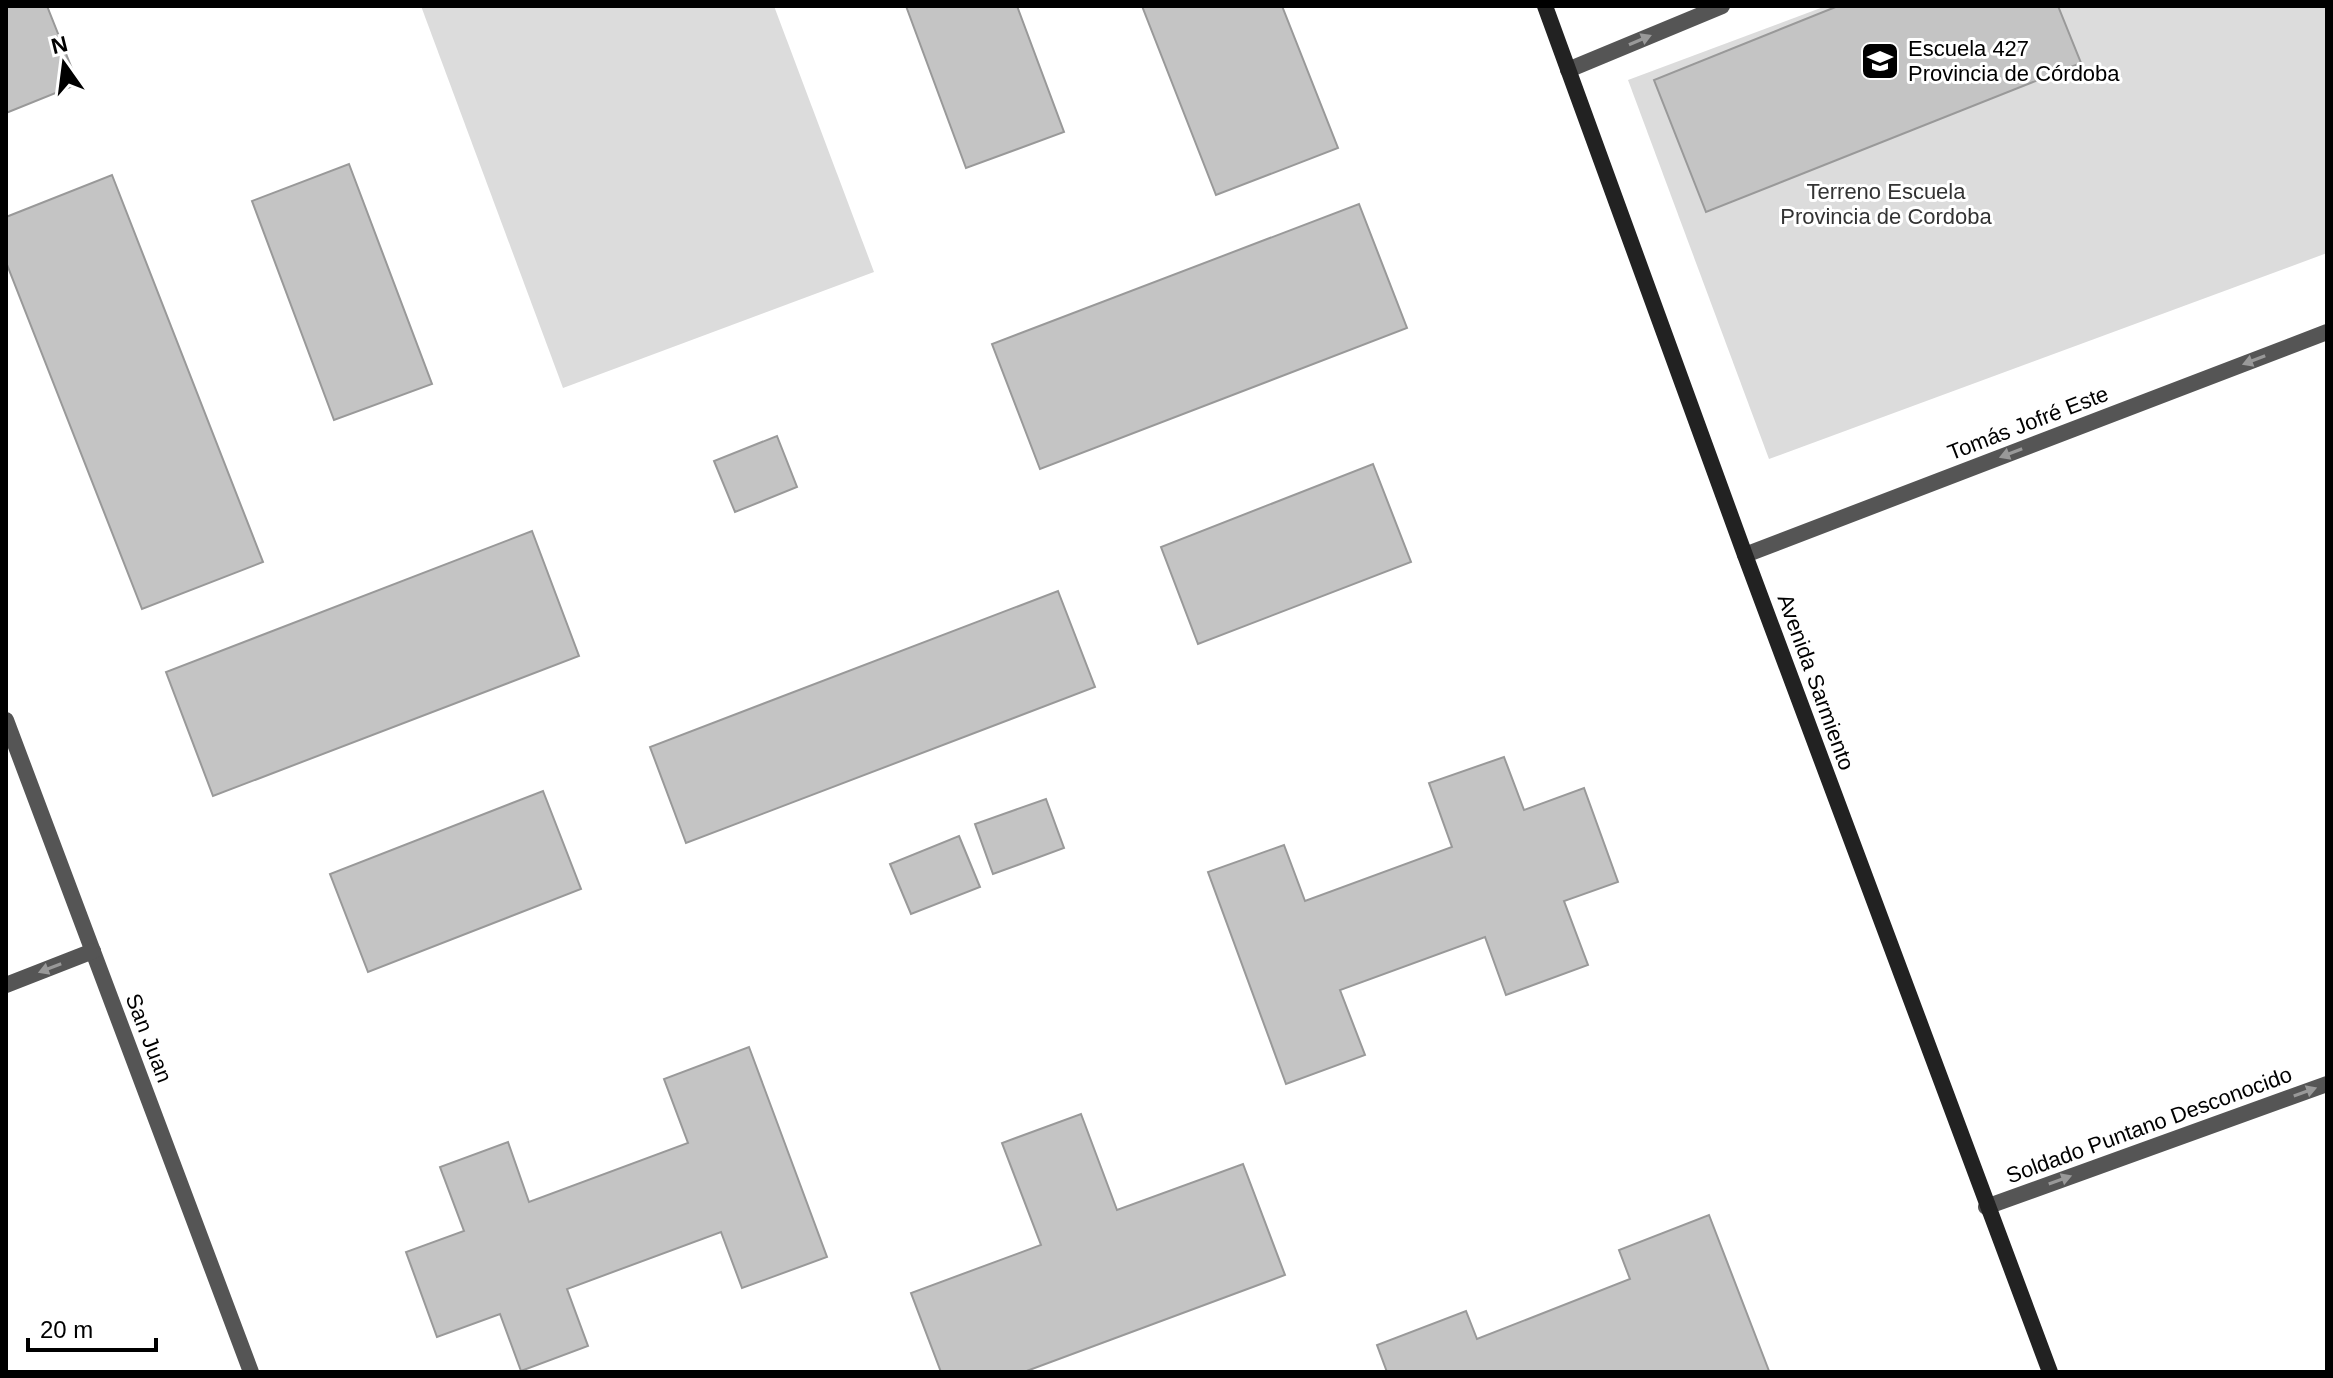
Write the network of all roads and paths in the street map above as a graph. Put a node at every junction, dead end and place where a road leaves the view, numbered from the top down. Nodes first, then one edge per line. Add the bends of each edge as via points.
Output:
1 (1545, 6) edge
2 (1722, 6) edge
3 (1568, 70) junction
4 (2327, 332) edge
5 (1745, 555) junction
6 (6, 720) edge
7 (93, 951) junction
8 (6, 985) edge
9 (2327, 1084) edge
10 (1986, 1207) junction
11 (251, 1372) edge
12 (2050, 1372) edge

1 - 3 main road, Avenida Sarmiento
3 -> 2 street
3 - 5 main road, Avenida Sarmiento
4 -> 5 street, Tomás Jofré Este
5 - 10 main road, Avenida Sarmiento
6 - 7 street, San Juan
7 -> 8 street
7 - 11 street, San Juan
10 -> 9 street, Soldado Puntano Desconocido
10 - 12 main road, Avenida Sarmiento

